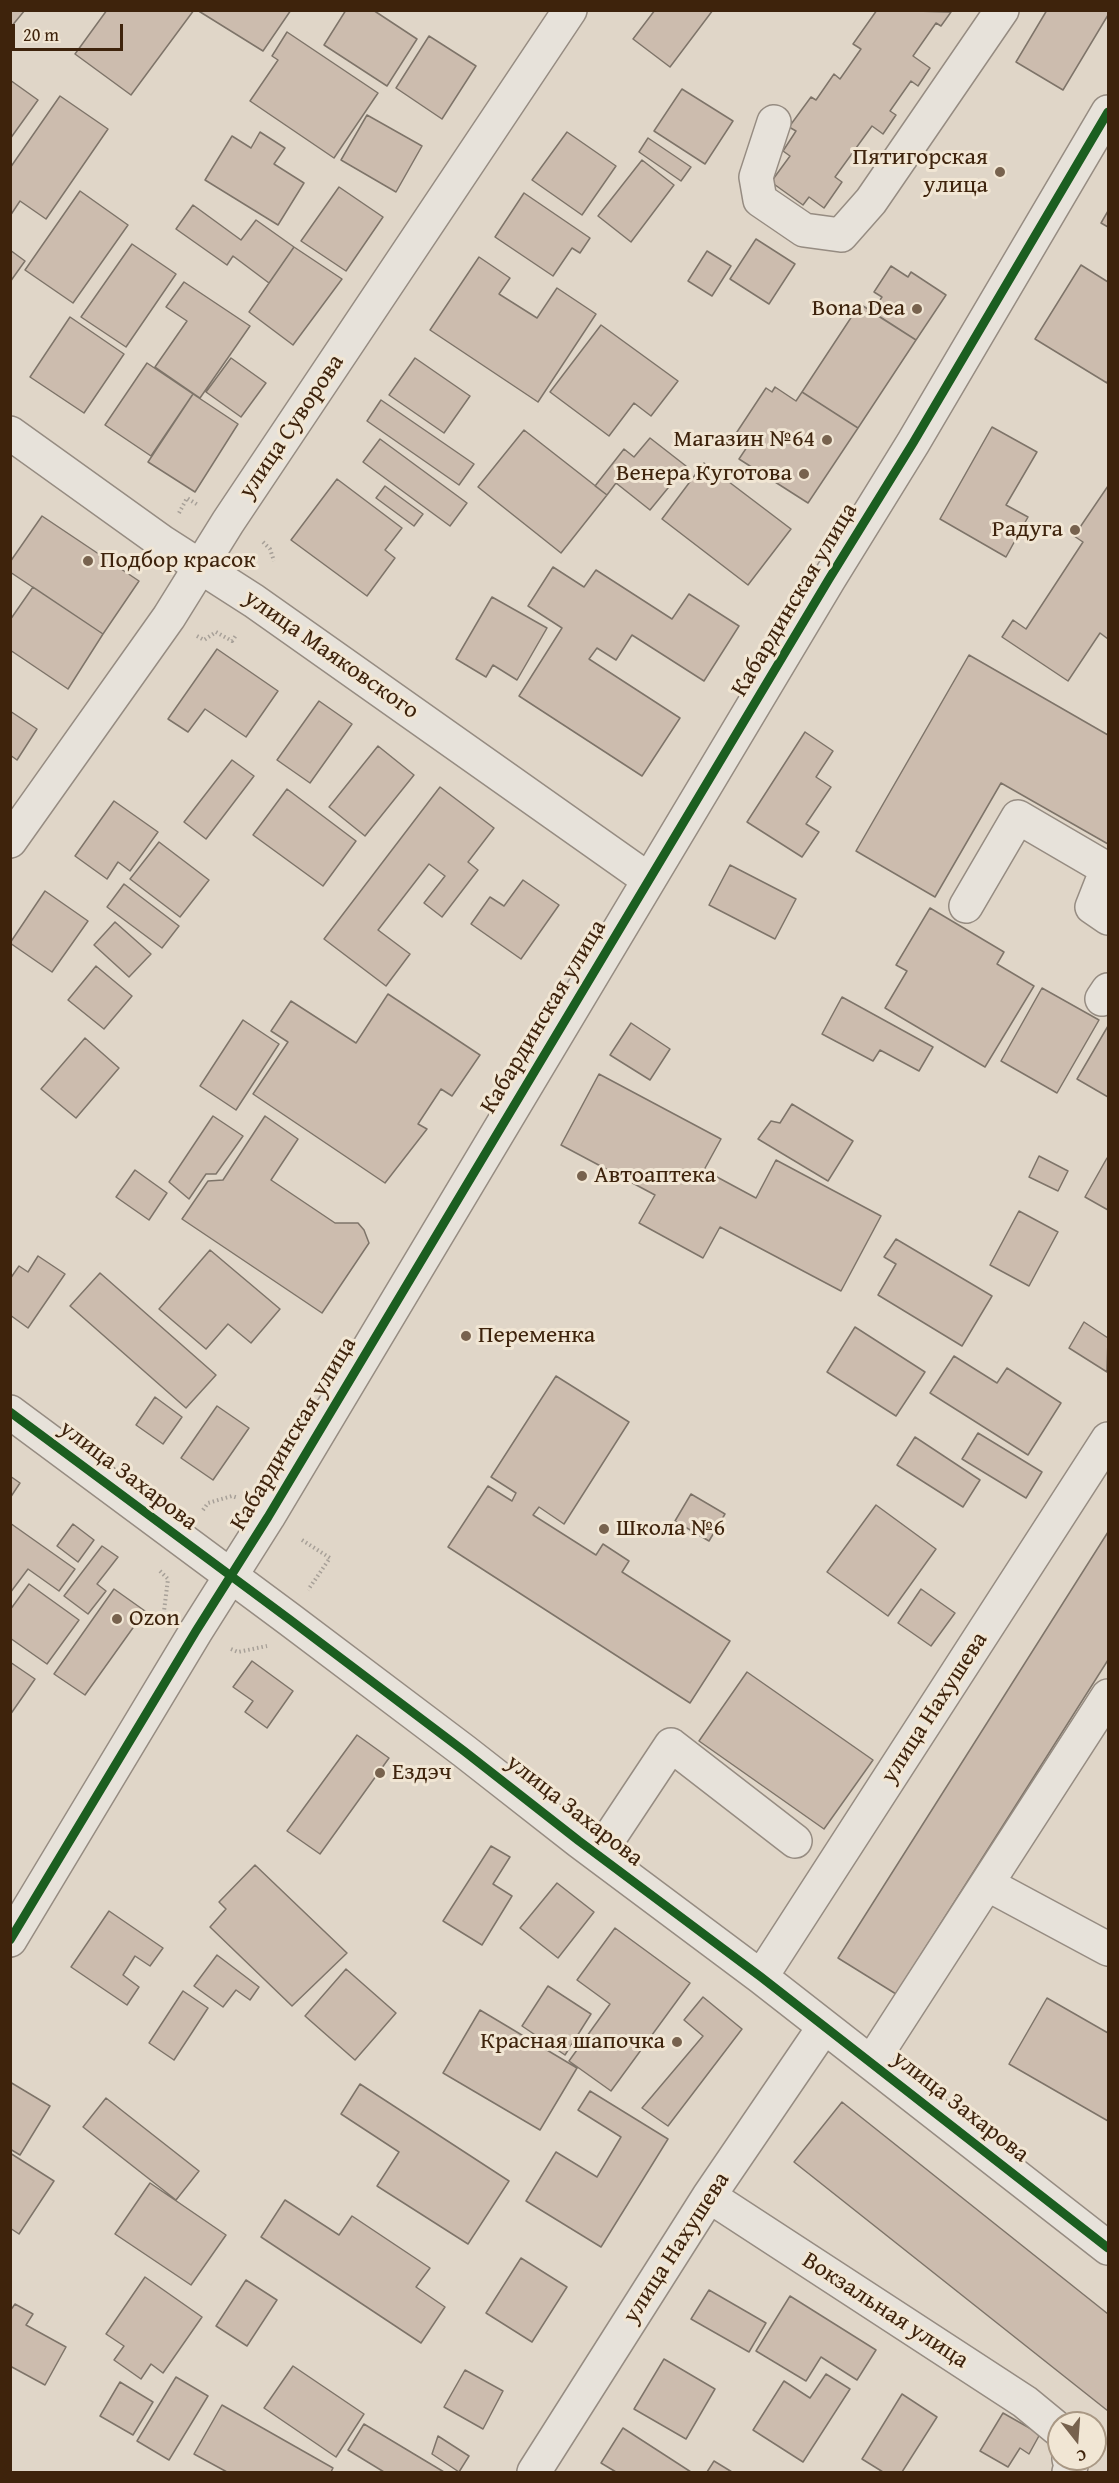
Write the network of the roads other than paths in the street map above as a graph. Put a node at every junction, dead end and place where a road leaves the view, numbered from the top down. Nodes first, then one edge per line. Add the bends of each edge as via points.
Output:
1 (570, 10) edge
2 (1002, 10) edge
3 (1108, 112) edge
4 (774, 122) dead end
5 (10, 433) edge
6 (201, 566) junction
7 (10, 841) edge
8 (649, 880) junction
9 (966, 906) dead end
10 (1108, 918) edge
11 (10, 1412) edge
12 (1108, 1439) edge
13 (1098, 1476) edge
14 (230, 1577) junction
15 (1108, 1696) edge
16 (795, 1841) dead end
17 (598, 1855) junction
18 (987, 1884) junction
19 (10, 1940) edge
20 (1108, 1949) edge
21 (761, 1977) junction
22 (824, 2026) junction
23 (871, 2063) junction
24 (709, 2196) junction
25 (1108, 2248) edge
26 (1047, 2420) edge
27 (534, 2472) edge

1 - 6 street, улица Суворова
2 - 4 street via 871,201 841,235 804,230 759,200 756,177
3 - 8 street, Кабардинская улица
5 - 6 street, улица Маяковского
6 - 7 street, улица Суворова
6 - 8 street, улица Маяковского
8 - 14 street, Кабардинская улица
9 - 10 street via 1018,817 1107,869 1092,907
11 - 14 street, улица Захарова
12 - 13 street, улица Нахушева
13 - 21 street, улица Нахушева
14 - 17 street, улица Захарова
14 - 19 street, Кабардинская улица
15 - 18 street
16 - 17 street via 671,1745
17 - 21 street, улица Захарова
18 - 20 street
18 - 23 street
21 - 22 street, улица Захарова
22 - 23 street, улица Захарова
22 - 24 street, улица Нахушева
23 - 25 street, улица Захарова
24 - 26 street, Вокзальная улица
24 - 27 street, улица Нахушева

